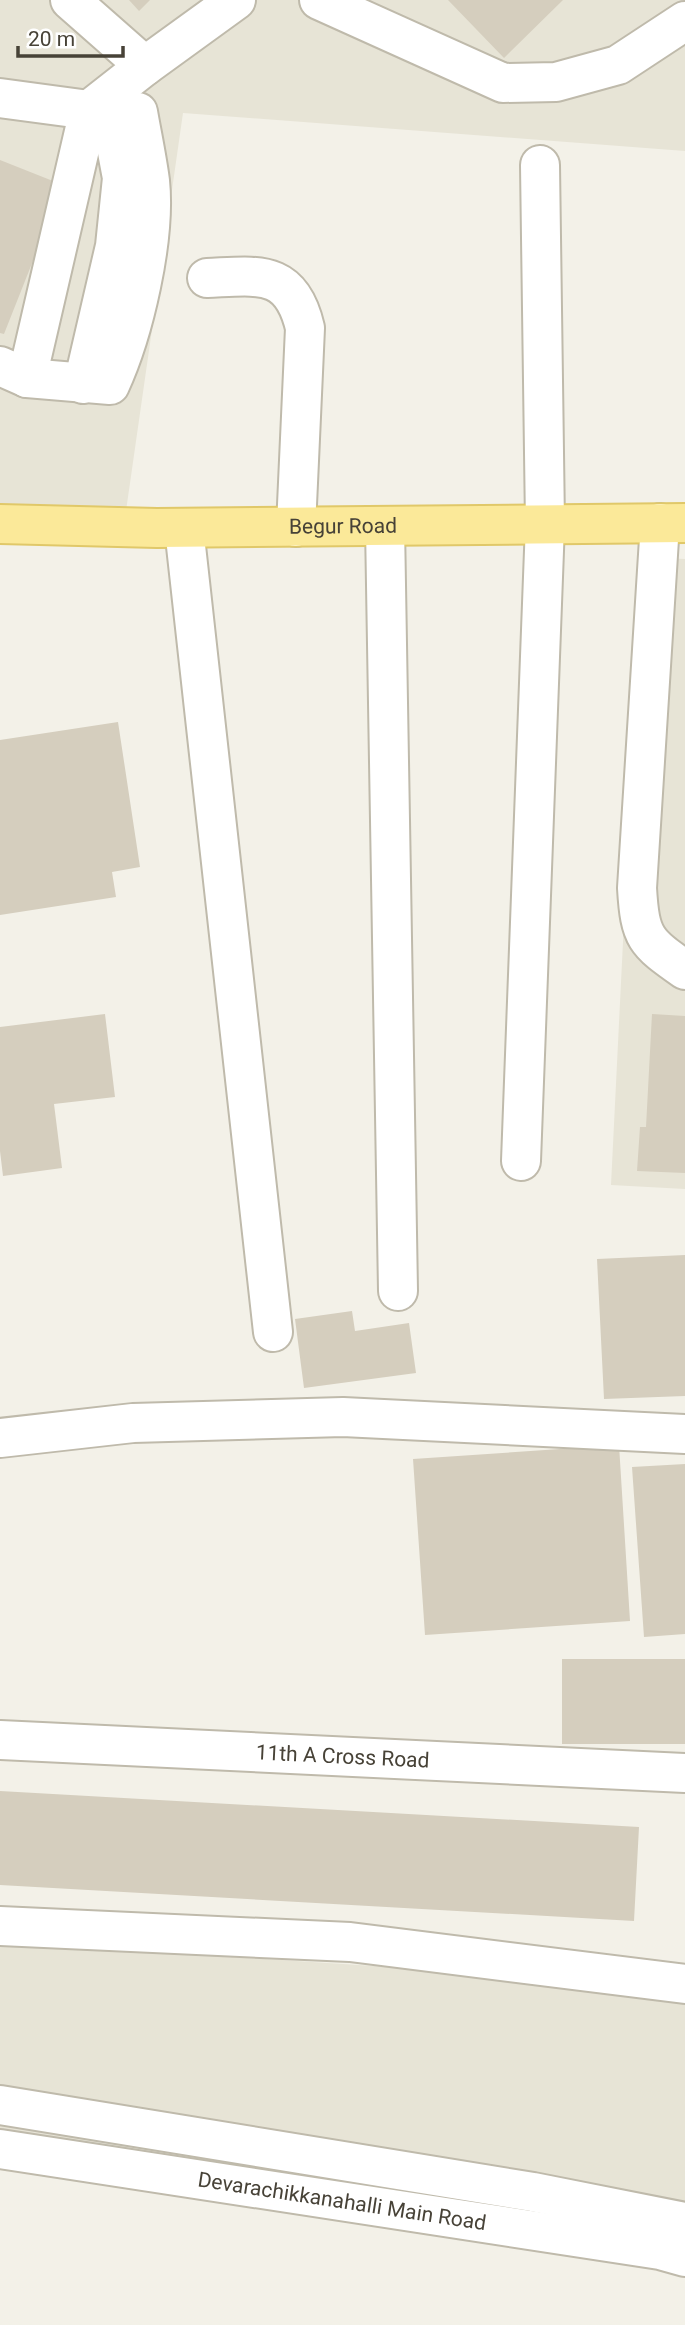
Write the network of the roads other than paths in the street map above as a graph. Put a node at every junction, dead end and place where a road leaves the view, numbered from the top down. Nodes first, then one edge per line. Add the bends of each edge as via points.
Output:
1 (70, 0) edge
2 (236, 0) edge
3 (319, 0) edge
4 (685, 21) edge
5 (145, 66) junction
6 (0, 99) edge
7 (113, 116) junction
8 (540, 164) dead end
9 (207, 278) dead end
10 (14, 372) edge
11 (673, 523) edge
12 (0, 524) edge
13 (545, 524) junction
14 (385, 526) junction
15 (296, 527) junction
16 (184, 528) junction
17 (671, 590) edge
18 (685, 970) edge
19 (520, 1161) dead end
20 (398, 1291) dead end
21 (273, 1332) dead end
22 (685, 1434) edge
23 (0, 1438) edge
24 (0, 1741) edge
25 (685, 1773) edge
26 (0, 1926) edge
27 (685, 1984) edge
28 (0, 2105) edge
29 (0, 2149) edge
30 (685, 2222) edge
31 (685, 2257) edge

1 - 5 street
2 - 5 street
3 - 4 street via 503,83 556,82 618,65
5 - 7 street
6 - 7 street
7 - 10 street
7 - 10 street via 150,184 145,262 132,324 110,385
8 - 13 street
9 - 15 street via 262,276 283,284 299,303 305,328
11 - 13 main road, Begur Road
11 - 17 street
12 - 16 main road, Begur Road
13 - 14 main road, Begur Road
13 - 19 street
14 - 15 main road, Begur Road
14 - 20 street
15 - 16 main road, Begur Road
16 - 21 street
17 - 18 street via 637,888 639,919 652,947
22 - 23 street via 343,1416 133,1423
24 - 25 street, 11th A Cross Road
26 - 27 street via 350,1942
28 - 30 street via 533,2192
29 - 31 street, Devarachikkanahalli Main Road

